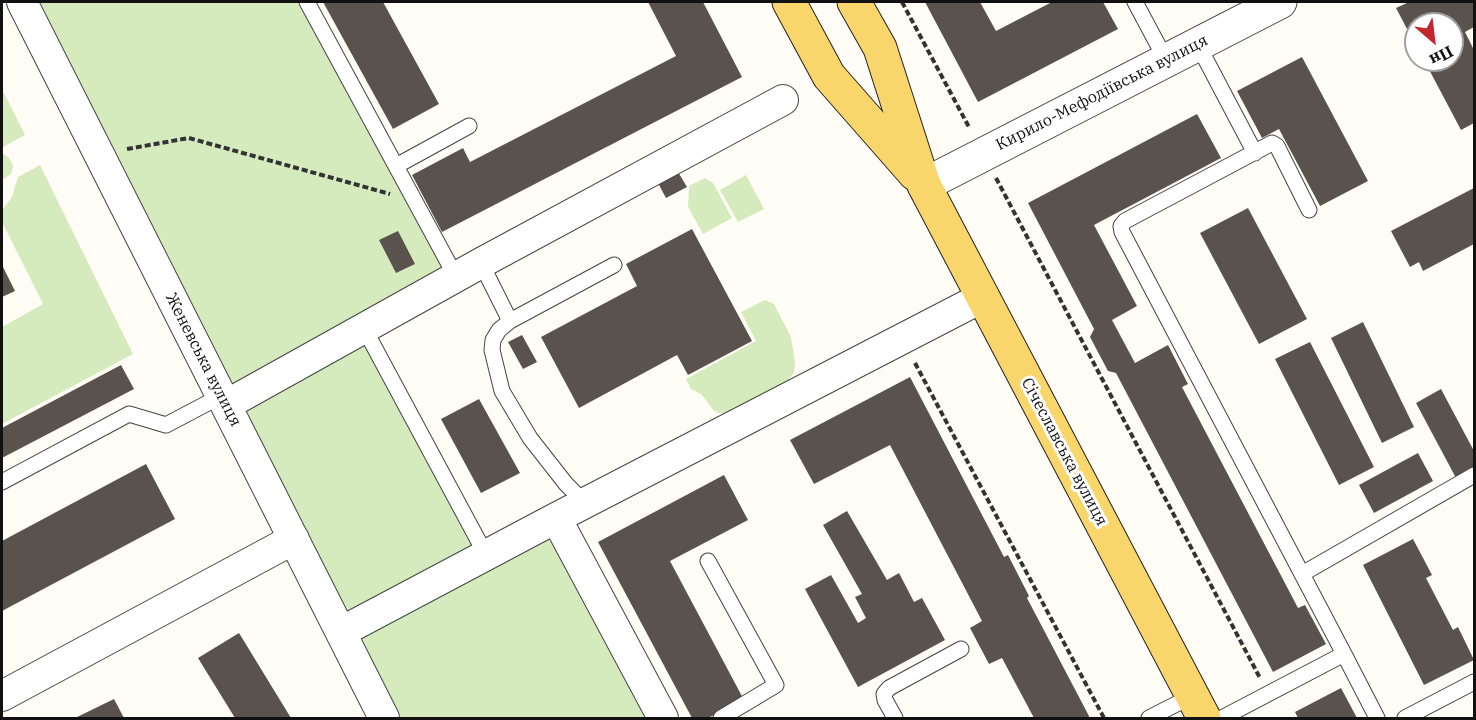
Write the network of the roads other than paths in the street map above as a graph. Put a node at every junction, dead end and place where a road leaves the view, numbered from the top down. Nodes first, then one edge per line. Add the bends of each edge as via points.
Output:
1 (22, 2) edge
2 (308, 2) edge
3 (789, 2) edge
4 (854, 2) edge
5 (1135, 2) edge
6 (1280, 2) edge
7 (1197, 44) junction
8 (1166, 60) junction
9 (783, 100) dead end
10 (470, 126) dead end
11 (1255, 153) junction
12 (396, 166) junction
13 (924, 185) junction
14 (1309, 210) dead end
15 (614, 265) dead end
16 (468, 270) junction
17 (983, 297) junction
18 (510, 321) junction
19 (364, 328) junction
20 (223, 400) junction
21 (1474, 475) edge
22 (2, 482) edge
23 (585, 503) junction
24 (556, 518) junction
25 (294, 539) junction
26 (486, 555) junction
27 (708, 561) dead end
28 (1302, 574) junction
29 (341, 632) junction
30 (961, 649) dead end
31 (1344, 654) junction
32 (1474, 682) edge
33 (2, 696) edge
34 (1198, 707) edge
35 (384, 718) edge
36 (663, 718) edge
37 (721, 718) edge
38 (895, 718) edge
39 (1149, 718) edge
40 (1222, 718) edge
41 (1377, 718) edge
42 (1405, 718) edge

1 - 20 street, Женевська вулиця
2 - 12 lane
3 - 13 main road via 829,76
4 - 13 main road via 880,48
5 - 8 lane
6 - 7 street, Кирило-Мефодіївська вулиця
7 - 8 street, Кирило-Мефодіївська вулиця
7 - 11 lane
8 - 13 street, Кирило-Мефодіївська вулиця
9 - 16 street
10 - 12 lane
11 - 14 lane via 1275,143
11 - 28 lane via 1121,226
12 - 16 lane via 417,202
13 - 17 main road, Січеславська вулиця
15 - 18 lane
16 - 18 lane
16 - 19 street
17 - 23 street
17 - 34 main road, Січеславська вулиця
18 - 23 lane via 493,340 502,391 530,438
19 - 20 street
19 - 26 lane
20 - 22 lane via 166,425 129,414
20 - 25 street, Женевська вулиця
21 - 28 lane
23 - 24 street
24 - 26 street
24 - 36 street
25 - 29 street, Женевська вулиця
25 - 33 street
26 - 29 street
27 - 37 lane via 776,685
28 - 31 lane
29 - 35 street, Женевська вулиця
30 - 38 lane via 889,688 885,700
31 - 40 lane
31 - 41 lane
32 - 42 lane
34 - 39 lane

